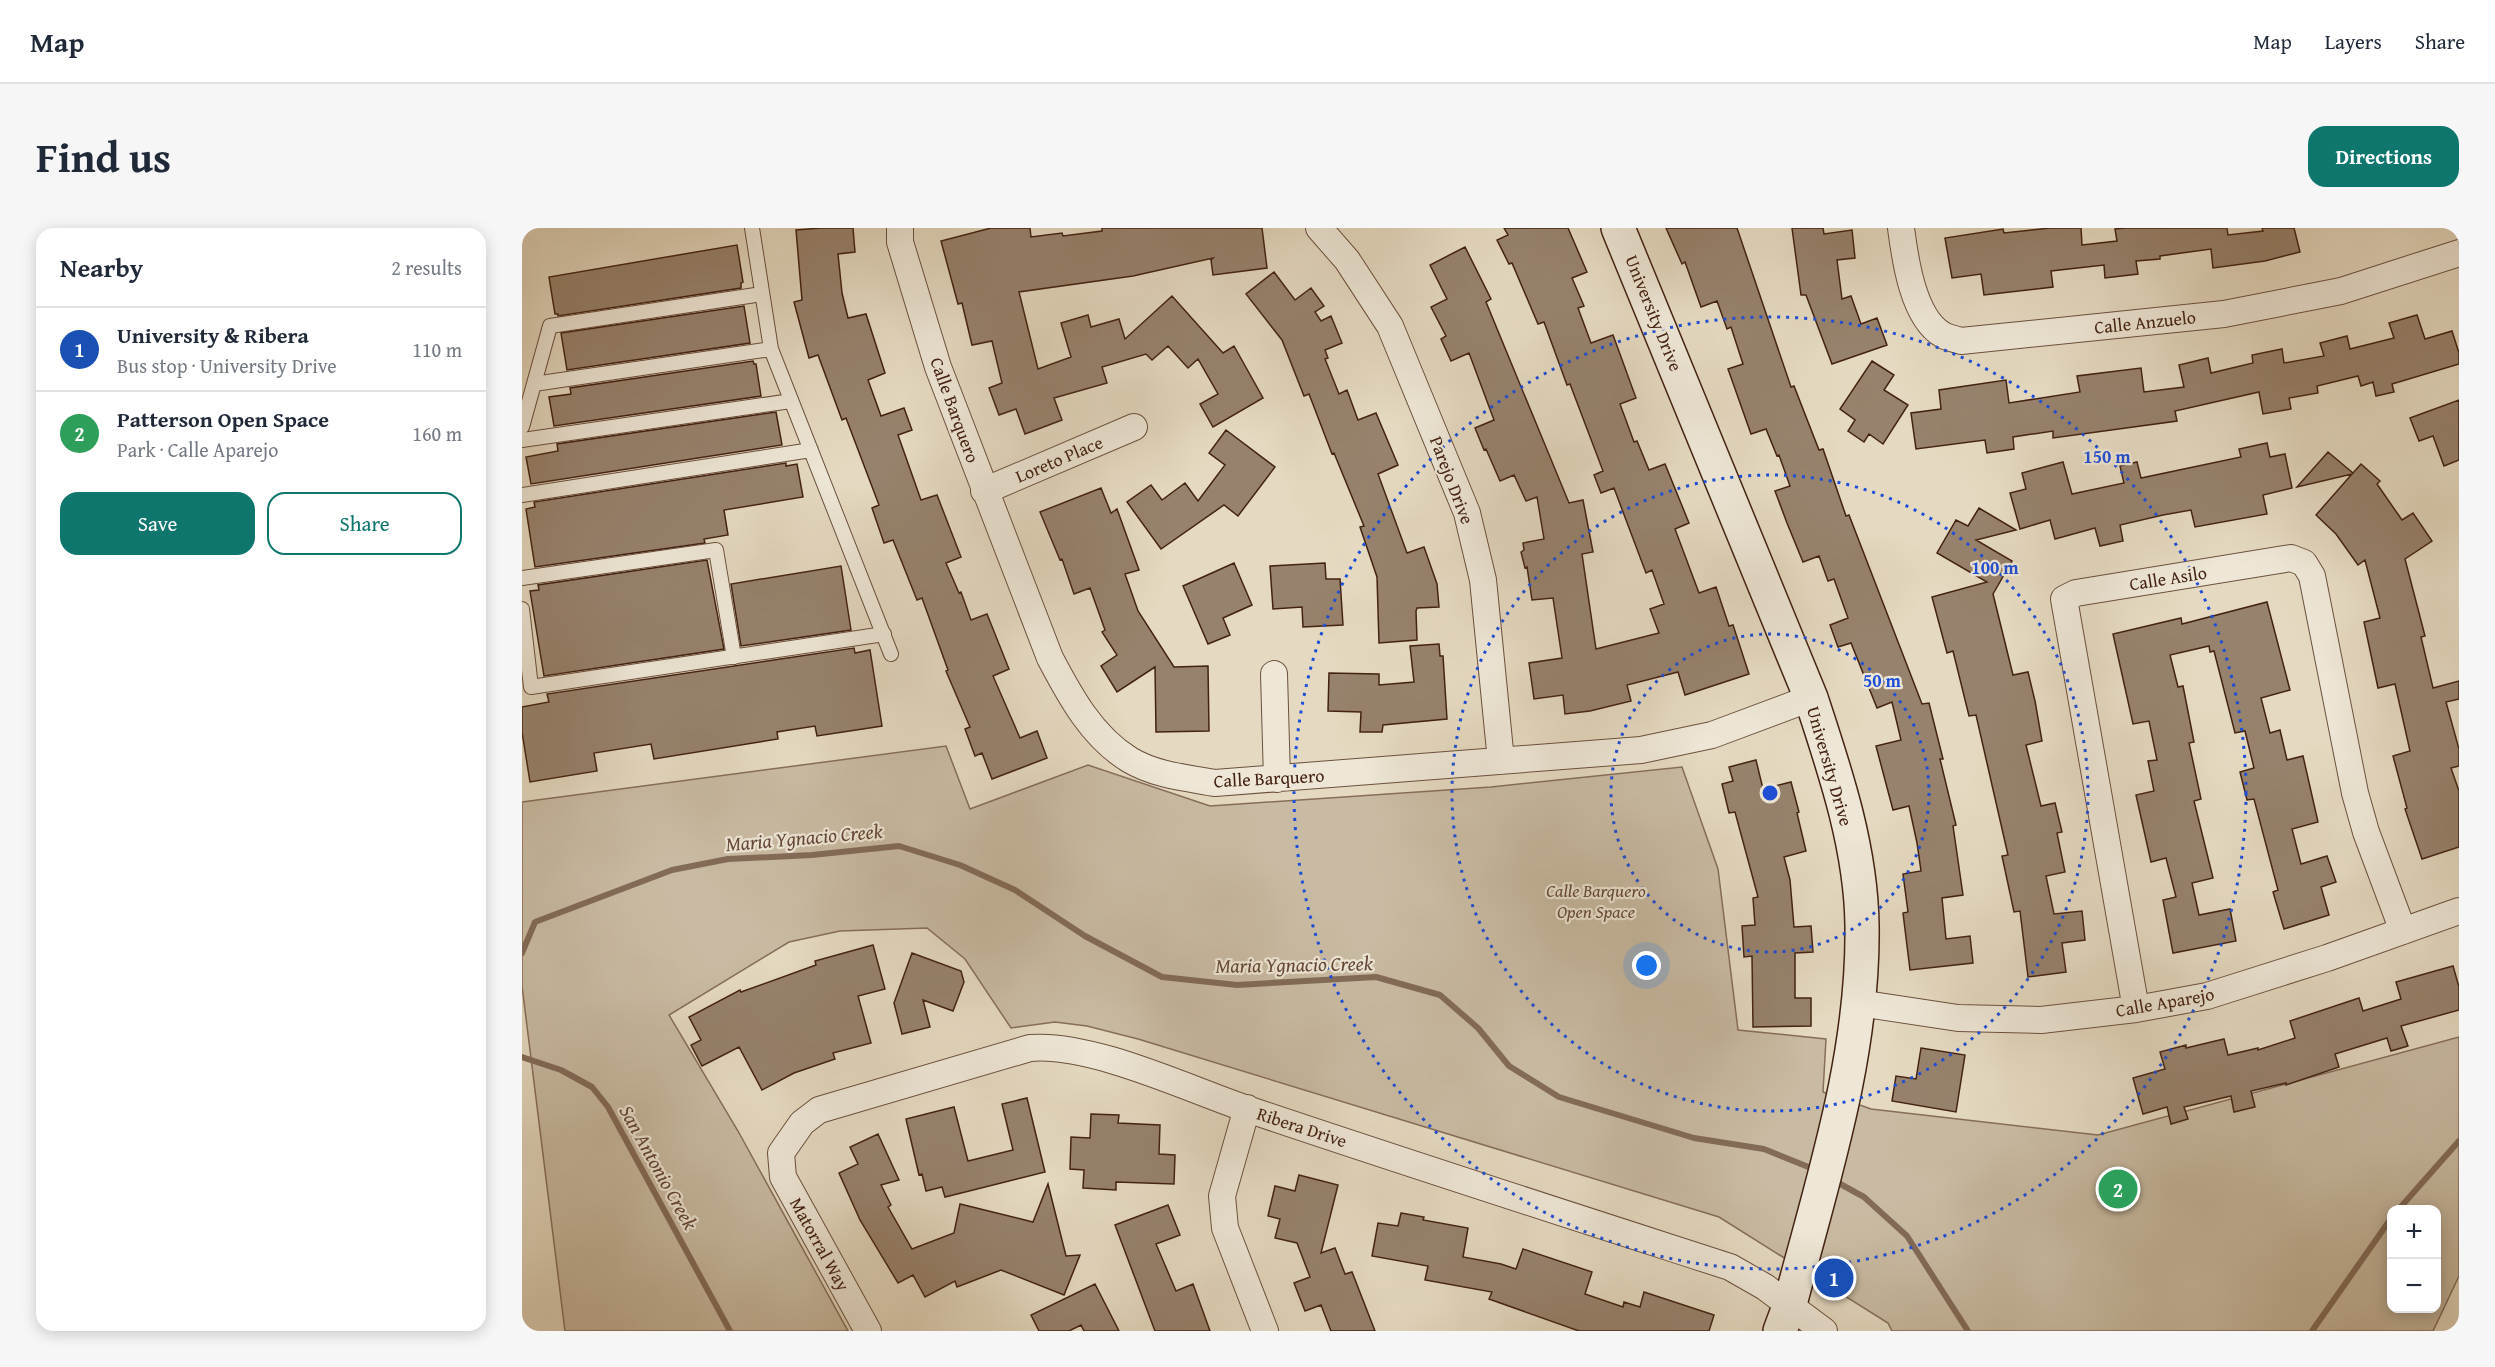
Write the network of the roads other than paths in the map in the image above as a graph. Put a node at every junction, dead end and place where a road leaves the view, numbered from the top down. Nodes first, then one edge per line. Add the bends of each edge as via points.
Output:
1 (752, 228) edge
2 (900, 228) edge
3 (1319, 228) edge
4 (1618, 228) edge
5 (1901, 228) edge
6 (2459, 253) edge
7 (762, 294) junction
8 (771, 349) junction
9 (534, 384) junction
10 (792, 401) junction
11 (1134, 427) dead end
12 (522, 428) edge
13 (522, 440) edge
14 (811, 450) junction
15 (984, 491) junction
16 (522, 495) edge
17 (522, 578) edge
18 (522, 609) edge
19 (884, 634) junction
20 (891, 654) dead end
21 (734, 657) junction
22 (1274, 674) dead end
23 (1811, 698) junction
24 (1501, 761) junction
25 (1277, 779) junction
26 (2459, 911) edge
27 (2403, 932) junction
28 (1859, 1003) junction
29 (2136, 1009) junction
30 (1246, 1108) junction
31 (781, 1153) joint
32 (1785, 1318) edge
33 (868, 1331) edge
34 (1264, 1331) edge
35 (1824, 1331) edge

1 - 7 lane
2 - 15 street, Calle Barquero via 900,242 938,367
3 - 24 street, Parejo Drive via 1347,260 1390,326 1467,513 1483,580
4 - 23 street, University Drive
5 - 6 street, Calle Anzuelo via 1906,265 1925,318 1942,335 1961,341 2224,314 2341,291
7 - 8 lane
7 - 9 lane via 550,326
8 - 9 lane
8 - 10 lane
9 - 12 lane
10 - 13 lane
10 - 14 lane
11 - 15 street, Loreto Place
14 - 16 lane
14 - 19 lane
15 - 25 street, Calle Barquero via 1050,658 1074,703 1110,746 1131,761 1173,776 1215,783
17 - 21 lane via 716,550
18 - 21 lane via 531,687
19 - 20 lane
19 - 21 lane
22 - 25 street
23 - 24 street, Calle Barquero via 1712,735 1641,750
23 - 28 street, University Drive via 1837,776 1854,850 1862,923
24 - 25 street, Calle Barquero
26 - 27 street, Calle Aparejo
27 - 29 street, Calle Aparejo via 2207,996
27 - 29 street, Calle Asilo via 2355,793 2312,576 2304,563 2291,558 2076,593 2064,599
28 - 29 street, Calle Aparejo via 1958,1017 2041,1020
28 - 32 street, University Drive via 1840,1117
30 - 31 street, Ribera Drive via 1112,1061 1051,1046 1030,1048 819,1110 802,1123
30 - 32 street, Ribera Drive via 1730,1268
30 - 34 street via 1222,1196 1225,1228
31 - 33 street, Matorral Way via 783,1177
32 - 35 street, Ribera Drive

